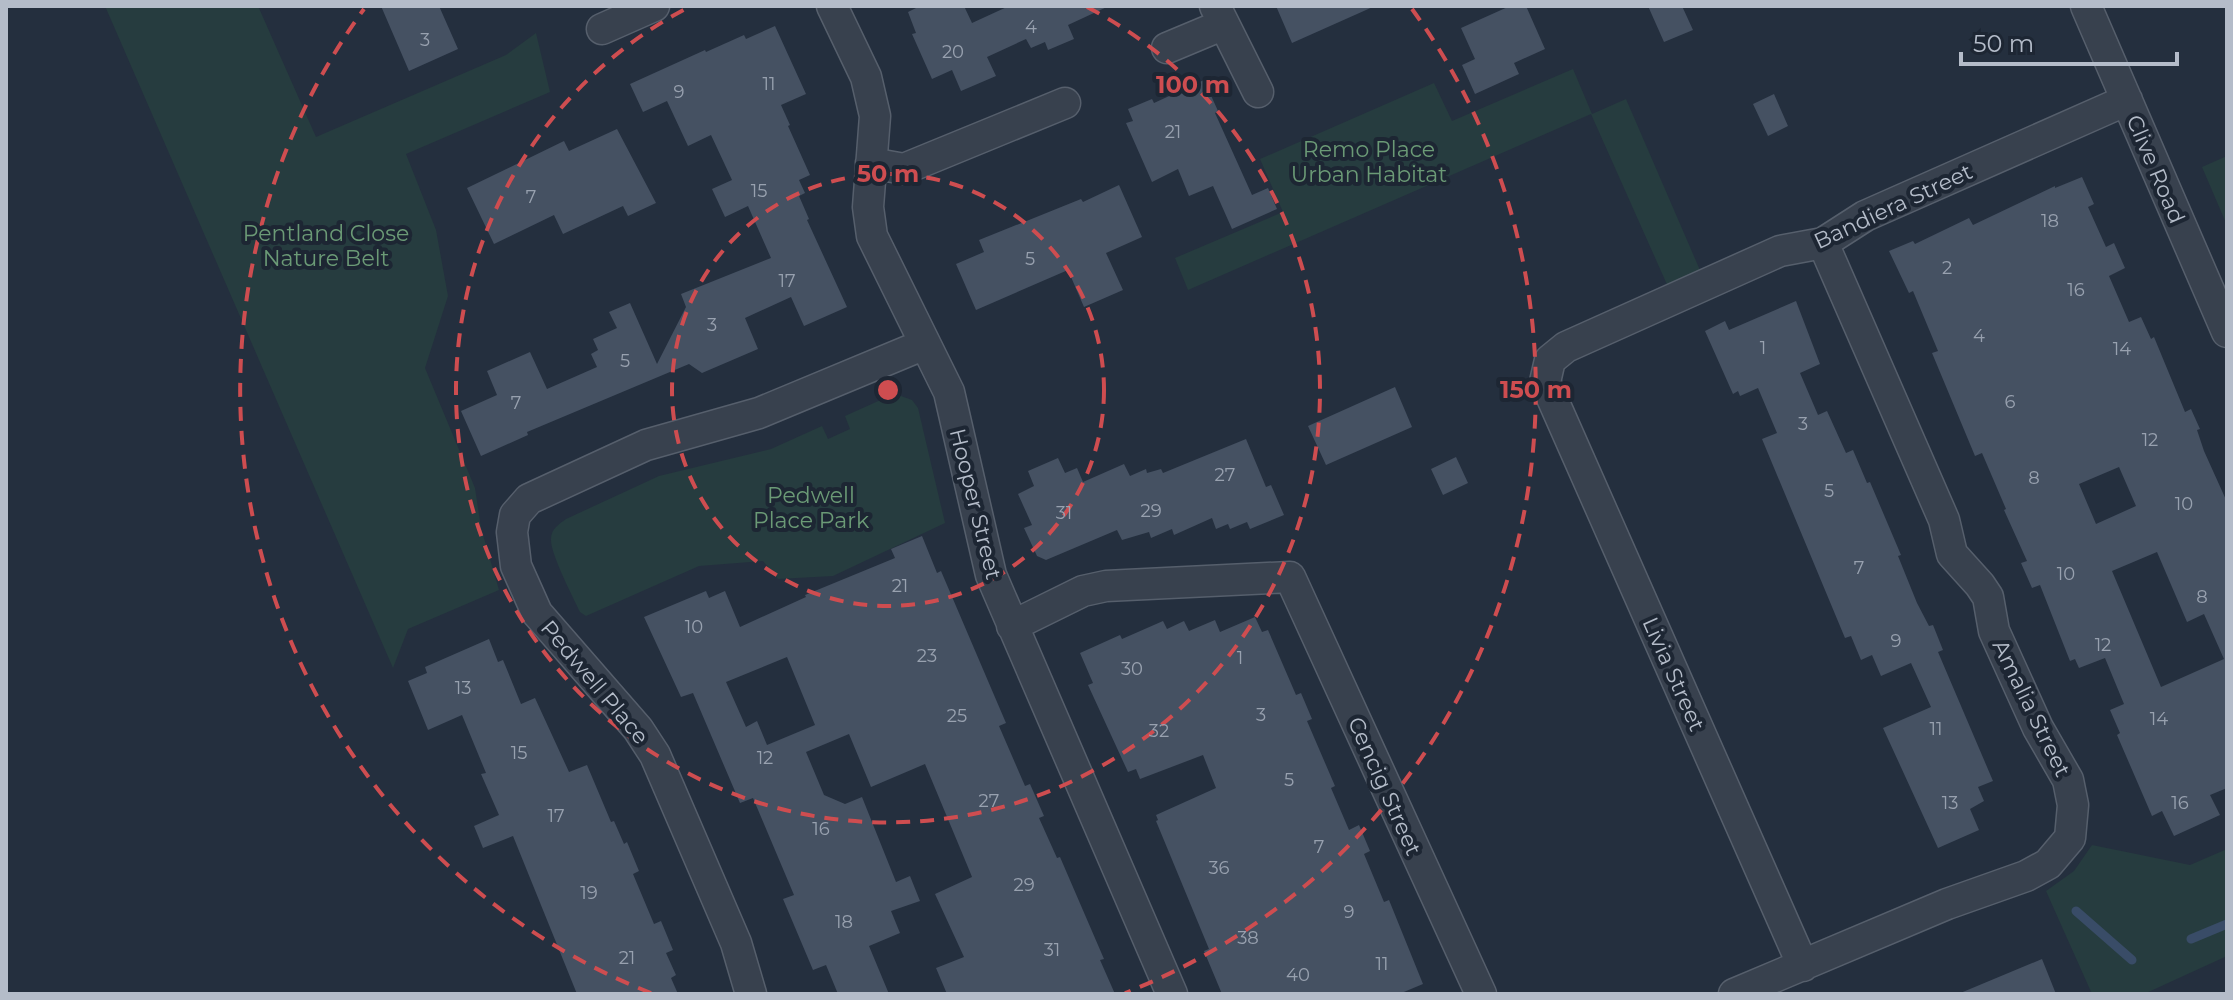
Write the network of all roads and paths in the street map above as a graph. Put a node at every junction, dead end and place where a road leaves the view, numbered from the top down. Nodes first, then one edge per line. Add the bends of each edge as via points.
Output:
1 (654, 6) edge
2 (832, 6) edge
3 (2086, 6) edge
4 (1219, 16) edge
5 (602, 29) dead end
6 (1167, 48) dead end
7 (1258, 92) dead end
8 (2127, 100) junction
9 (1065, 103) dead end
10 (871, 163) junction
11 (1823, 243) junction
12 (2227, 332) edge
13 (925, 344) junction
14 (1545, 382) joint
15 (1012, 626) junction
16 (1803, 966) junction
17 (751, 994) edge
18 (1172, 994) edge
19 (1481, 994) edge
20 (1734, 994) edge

1 - 5 street
2 - 10 street, Hooper Street via 866,77 875,116
3 - 8 street, Clive Road
4 - 6 street
4 - 7 street
8 - 11 street, Bandiera Street via 1865,216
8 - 12 street, Clive Road
9 - 10 street via 904,169
10 - 13 street, Hooper Street via 872,236
11 - 14 street, Bandiera Street via 1780,251 1566,347 1550,360
11 - 16 street, Amalia Street via 1938,505 1952,554 1988,597 1994,631 2068,780 2073,805 2070,838 2048,864
13 - 15 street, Hooper Street via 949,392 991,575
13 - 17 street, Pedwell Place via 759,413 646,445 529,499 515,515 516,566 537,613 655,755 736,943
14 - 16 street, Livia Street
15 - 18 street, Hooper Street
15 - 19 street, Cencig Street via 1083,591 1106,586 1290,577
16 - 20 street, Amalia Street

